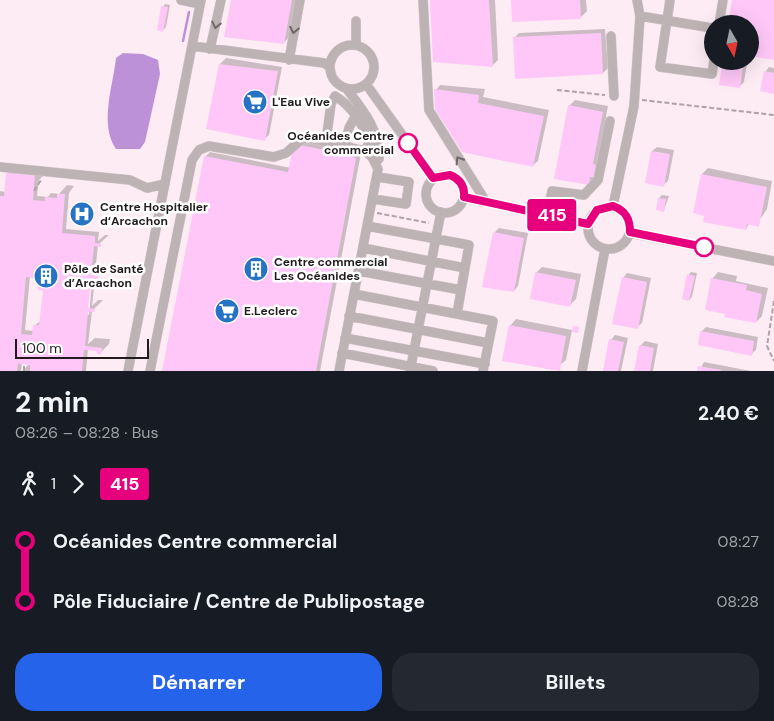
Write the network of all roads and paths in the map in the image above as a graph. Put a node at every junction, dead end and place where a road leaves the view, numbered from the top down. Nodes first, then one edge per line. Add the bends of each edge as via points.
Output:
1 (181, 0) edge
2 (221, 0) edge
3 (300, 0) edge
4 (423, 0) edge
5 (637, 0) edge
6 (670, 0) edge
7 (723, 0) edge
8 (201, 2) edge
9 (720, 15) edge
10 (640, 16) junction
11 (666, 20) junction
12 (356, 22) dead end
13 (704, 27) edge
14 (611, 36) dead end
15 (356, 45) junction
16 (192, 46) junction
17 (210, 50) junction
18 (289, 60) junction
19 (330, 67) junction
20 (713, 70) edge
21 (366, 84) junction
22 (346, 88) junction
23 (557, 90) dead end
24 (614, 96) joint
25 (634, 99) junction
26 (356, 115) junction
27 (774, 115) edge
28 (610, 121) dead end
29 (326, 141) junction
30 (345, 145) junction
31 (365, 151) junction
32 (375, 162) junction
33 (0, 168) edge
34 (46, 172) junction
35 (378, 177) junction
36 (433, 178) junction
37 (165, 184) junction
38 (34, 191) dead end
39 (464, 197) junction
40 (373, 199) junction
41 (482, 202) junction
42 (613, 206) junction
43 (370, 212) junction
44 (441, 212) junction
45 (547, 214) junction
46 (439, 224) junction
47 (588, 224) junction
48 (367, 226) junction
49 (630, 232) junction
50 (436, 239) junction
51 (363, 248) junction
52 (605, 249) junction
53 (431, 261) junction
54 (774, 261) edge
55 (465, 268) junction
56 (359, 270) junction
57 (427, 284) junction
58 (461, 290) junction
59 (354, 294) junction
60 (774, 301) edge
61 (423, 307) junction
62 (457, 314) junction
63 (349, 316) junction
64 (418, 329) junction
65 (345, 338) junction
66 (488, 343) junction
67 (413, 350) junction
68 (342, 353) junction
69 (774, 361) edge
70 (24, 364) dead end
71 (484, 367) edge
72 (410, 369) edge
73 (24, 371) edge
74 (128, 371) edge
75 (150, 371) edge
76 (339, 371) edge
77 (343, 371) edge
78 (433, 371) edge
79 (582, 371) edge

1 - 8 street
2 -> 17 street
3 -> 18 street
41 -> 4 street via 483,197 428,110
5 - 10 street
6 - 11 street
7 - 9 street
8 - 16 street
10 - 11 street
10 - 25 street
11 - 13 street
11 - 20 street via 660,67 712,74
12 - 15 street
14 - 24 street
15 - 19 street via 335,53
15 - 21 street via 369,52 372,59 373,72
16 - 17 street
16 - 37 street
17 - 18 street
18 - 19 street via 324,63
19 - 22 street via 335,80
21 - 22 street
21 - 36 street
22 - 32 street via 374,129 380,149 379,159
23 - 24 path
25 - 27 path
25 - 42 street
26 - 29 street via 335,96
26 - 30 street
26 - 31 street via 369,144
28 - 45 street via 598,180 584,195 552,191
29 - 30 street
29 - 75 street via 302,139 286,153 274,157 209,146 198,150 192,160
30 - 31 street
31 - 32 street
32 - 35 street
33 - 34 street
34 - 37 street via 130,180 147,188
34 - 38 path
35 - 40 street
35 - 40 street via 409,182 406,204
36 - 39 street via 444,174 455,177 463,186
36 - 44 street via 426,188 427,200
37 - 74 street
39 - 41 street
39 - 44 street via 458,208
40 - 43 street
41 - 45 street
42 - 47 street via 597,210
42 - 49 street via 628,217
43 - 46 path
43 - 48 street
44 - 46 street
45 - 47 street
46 - 50 street
47 - 52 street via 593,241
48 - 50 street
48 - 51 street
49 - 52 street via 624,243
49 - 54 street
50 - 53 street
50 - 55 street via 469,245
51 - 53 street
51 - 56 street
52 - 79 street
53 - 55 street
53 - 57 street
55 - 58 street
56 - 57 street
56 - 59 street
57 - 58 street
57 - 61 street
58 - 62 street
59 - 61 street
59 - 63 street
60 - 69 path via 767,346
61 - 62 street
61 - 64 street
62 - 66 street via 493,321
63 - 64 street
63 - 65 street
64 - 66 street
64 - 67 street
65 - 67 street
65 - 68 street
66 - 71 street
67 - 71 street
67 - 72 street
68 - 72 street
68 - 76 street
70 - 73 path
72 - 78 street
76 - 77 street

